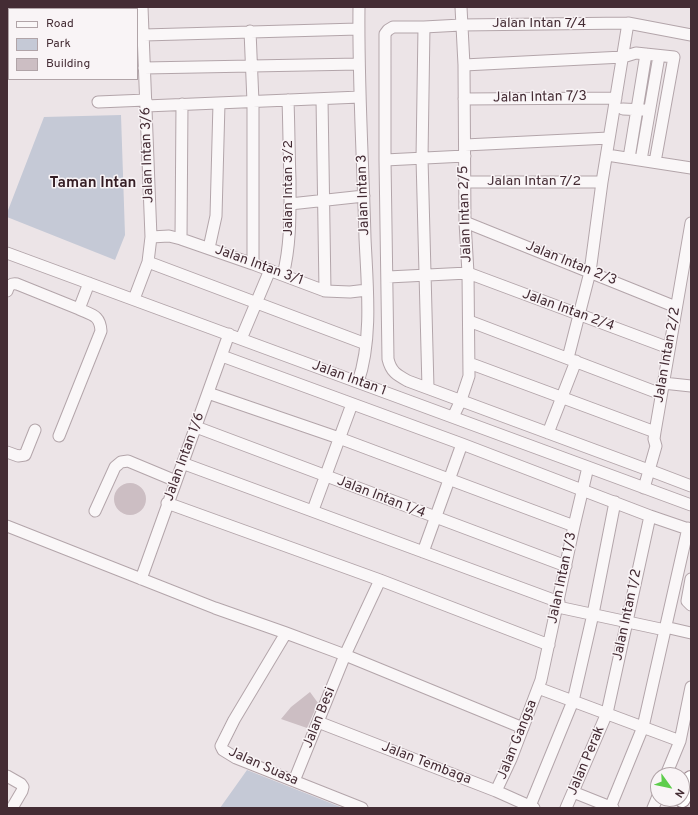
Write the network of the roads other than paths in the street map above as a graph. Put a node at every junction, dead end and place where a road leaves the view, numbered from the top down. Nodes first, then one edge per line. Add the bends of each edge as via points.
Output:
1 (115, 7) edge
2 (142, 7) edge
3 (359, 7) edge
4 (461, 7) edge
5 (69, 8) edge
6 (461, 24) junction
7 (628, 24) junction
8 (424, 27) junction
9 (358, 29) junction
10 (250, 31) junction
11 (144, 35) junction
12 (691, 35) edge
13 (646, 54) junction
14 (658, 56) junction
15 (623, 57) junction
16 (359, 64) junction
17 (464, 64) junction
18 (251, 66) junction
19 (144, 68) junction
20 (360, 97) junction
21 (616, 98) junction
22 (322, 99) junction
23 (464, 99) junction
24 (288, 100) junction
25 (98, 102) dead end
26 (253, 102) junction
27 (146, 103) junction
28 (218, 103) junction
29 (182, 104) junction
30 (623, 109) dead end
31 (638, 110) junction
32 (650, 111) junction
33 (664, 112) junction
34 (609, 138) junction
35 (465, 151) junction
36 (607, 156) junction
37 (422, 158) junction
38 (629, 158) junction
39 (385, 160) junction
40 (641, 160) junction
41 (655, 162) junction
42 (691, 168) edge
43 (465, 182) junction
44 (602, 182) junction
45 (364, 196) junction
46 (325, 199) junction
47 (290, 204) junction
48 (465, 222) junction
49 (691, 224) edge
50 (151, 237) junction
51 (181, 239) junction
52 (209, 248) junction
53 (7, 252) edge
54 (148, 262) junction
55 (253, 264) junction
56 (270, 270) junction
57 (590, 272) junction
58 (468, 273) junction
59 (283, 275) junction
60 (425, 275) junction
61 (388, 277) junction
62 (89, 283) junction
63 (686, 286) edge
64 (7, 290) edge
65 (367, 290) junction
66 (325, 291) junction
67 (134, 300) junction
68 (256, 304) junction
69 (676, 307) junction
70 (79, 309) junction
71 (579, 315) junction
72 (469, 321) junction
73 (229, 334) junction
74 (241, 339) junction
75 (366, 344) junction
76 (669, 348) junction
77 (222, 356) junction
78 (572, 360) junction
79 (469, 363) junction
80 (358, 382) junction
81 (663, 383) junction
82 (691, 386) edge
83 (428, 388) junction
84 (208, 393) junction
85 (661, 394) junction
86 (562, 397) junction
87 (461, 400) junction
88 (352, 404) junction
89 (453, 417) junction
90 (196, 427) junction
91 (35, 430) dead end
92 (548, 433) junction
93 (654, 435) junction
94 (59, 436) dead end
95 (339, 438) junction
96 (462, 444) junction
97 (7, 452) edge
98 (182, 463) junction
99 (588, 467) junction
100 (646, 469) junction
101 (325, 477) junction
102 (449, 479) junction
103 (176, 481) junction
104 (691, 483) edge
105 (641, 487) junction
106 (583, 489) junction
107 (614, 502) junction
108 (167, 503) junction
109 (691, 505) edge
110 (313, 510) junction
111 (95, 511) dead end
112 (650, 516) junction
113 (436, 518) junction
114 (7, 526) edge
115 (574, 526) junction
116 (689, 529) edge
117 (423, 552) junction
118 (566, 566) junction
119 (141, 579) junction
120 (691, 579) edge
121 (380, 580) junction
122 (558, 604) junction
123 (691, 605) edge
124 (593, 614) junction
125 (627, 622) junction
126 (665, 628) junction
127 (286, 633) junction
128 (691, 633) edge
129 (549, 646) junction
130 (345, 655) junction
131 (691, 687) edge
132 (538, 688) junction
133 (573, 701) junction
134 (607, 714) junction
135 (318, 722) junction
136 (643, 727) junction
137 (523, 728) junction
138 (680, 741) junction
139 (669, 767) edge
140 (7, 776) edge
141 (294, 781) junction
142 (496, 791) junction
143 (573, 792) junction
144 (532, 807) edge
145 (12, 808) edge
146 (362, 808) edge
147 (566, 808) edge
148 (611, 808) edge

1 - 5 street
2 - 11 street, Jalan Intan 3/6
3 - 9 street, Jalan Intan 3
4 - 6 street, Jalan Intan 2/5
6 - 7 street, Jalan Intan 7/4
6 - 8 street, Jalan Intan 7/4
6 - 17 street, Jalan Intan 2/5
7 - 12 street, Jalan Intan 7/4
7 - 15 street
8 - 37 street
8 - 39 street, Jalan Intan 7/4 via 393,27 385,34
9 - 10 street
9 - 16 street, Jalan Intan 3
10 - 11 street
10 - 18 street
11 - 19 street, Jalan Intan 3/6
13 - 14 street
13 - 15 street via 636,53
13 - 31 street
14 - 32 street
14 - 33 street via 674,57
15 - 17 street
15 - 21 street
16 - 18 street
16 - 20 street, Jalan Intan 3
17 - 23 street, Jalan Intan 2/5
18 - 19 street
18 - 26 street
19 - 27 street, Jalan Intan 3/6
20 - 22 street
20 - 45 street, Jalan Intan 3
21 - 23 street, Jalan Intan 7/3
21 - 34 street
22 - 24 street
22 - 46 street
23 - 35 street, Jalan Intan 2/5
24 - 26 street
24 - 47 street, Jalan Intan 3/2
25 - 27 street
26 - 28 street
26 - 55 street
27 - 29 street
27 - 50 street, Jalan Intan 3/6
28 - 29 street
28 - 52 street via 216,216
29 - 51 street
30 - 31 street
31 - 32 street
31 - 38 street
32 - 33 street
32 - 40 street
33 - 41 street
34 - 35 street
34 - 36 street
35 - 37 street
35 - 43 street, Jalan Intan 2/5
36 - 38 street
36 - 44 street
37 - 39 street
37 - 60 street
38 - 40 street
39 - 61 street
40 - 41 street
41 - 42 street
43 - 44 street, Jalan Intan 7/2
43 - 48 street, Jalan Intan 2/5
44 - 57 street
45 - 46 street
45 - 65 street, Jalan Intan 3
46 - 47 street
46 - 66 street
47 - 59 street, Jalan Intan 3/2 via 287,261
48 - 57 street, Jalan Intan 2/3
48 - 58 street, Jalan Intan 2/5
49 - 63 street, Jalan Intan 2/2
50 - 51 street, Jalan Intan 3/1 via 169,236
50 - 54 street, Jalan Intan 3/6
51 - 52 street, Jalan Intan 3/1
52 - 55 street, Jalan Intan 3/1
53 - 62 street, Jalan Intan 1
54 - 67 street, Jalan Intan 3/6
54 - 68 street
55 - 56 street, Jalan Intan 3/1
56 - 59 street, Jalan Intan 3/1
56 - 68 street
57 - 69 street, Jalan Intan 2/3
57 - 71 street
58 - 60 street
58 - 71 street, Jalan Intan 2/4
58 - 72 street, Jalan Intan 2/5
59 - 66 street, Jalan Intan 3/1
60 - 61 street
60 - 83 street
61 - 83 street via 390,367 395,374
62 - 67 street, Jalan Intan 1
62 - 70 street
63 - 69 street, Jalan Intan 2/2
64 - 70 street via 12,284 17,284
65 - 66 street, Jalan Intan 3/1
65 - 75 street, Jalan Intan 3
67 - 73 street, Jalan Intan 1
68 - 74 street
68 - 75 street
69 - 76 street, Jalan Intan 2/2
70 - 94 street via 97,317 101,331
71 - 76 street, Jalan Intan 2/4
71 - 78 street
72 - 78 street
72 - 79 street, Jalan Intan 2/5
73 - 74 street, Jalan Intan 1
73 - 77 street, Jalan Intan 1/6
74 - 80 street, Jalan Intan 1
75 - 80 street, Jalan Intan 3
76 - 81 street, Jalan Intan 2/2
77 - 84 street, Jalan Intan 1/6
77 - 88 street
78 - 85 street
78 - 86 street
79 - 86 street
79 - 87 street, Jalan Intan 2/5 via 469,376
80 - 89 street, Jalan Intan 1
81 - 82 street
81 - 85 street, Jalan Intan 2/2
83 - 87 street
84 - 90 street, Jalan Intan 1/6
84 - 95 street
85 - 93 street, Jalan Intan 2/2
86 - 92 street
86 - 93 street
87 - 89 street, Jalan Intan 2/5
87 - 92 street
88 - 95 street
88 - 96 street
89 - 99 street, Jalan Intan 1
90 - 98 street, Jalan Intan 1/6
90 - 101 street, Jalan Intan 1/4
91 - 97 street via 25,455 18,456
92 - 100 street
93 - 100 street, Jalan Intan 2/2
95 - 101 street
95 - 102 street
96 - 102 street
96 - 106 street
98 - 103 street, Jalan Intan 1/6
98 - 110 street
99 - 105 street, Jalan Intan 1
99 - 106 street, Jalan Intan 1/3
100 - 104 street
100 - 105 street, Jalan Intan 2/2
101 - 110 street
101 - 113 street, Jalan Intan 1/4
102 - 113 street
102 - 115 street
103 - 108 street, Jalan Intan 1/6
103 - 111 street via 128,462 121,462 115,467
105 - 109 street, Jalan Intan 1
106 - 107 street
106 - 115 street, Jalan Intan 1/3
107 - 112 street
107 - 124 street
108 - 119 street, Jalan Intan 1/6
108 - 121 street
110 - 117 street
112 - 116 street
112 - 125 street, Jalan Intan 1/2
113 - 117 street
113 - 118 street, Jalan Intan 1/4
114 - 119 street
115 - 118 street, Jalan Intan 1/3
116 - 126 street
117 - 122 street
118 - 122 street, Jalan Intan 1/3
119 - 127 street
120 - 123 street via 687,601
121 - 129 street
121 - 130 street, Jalan Besi
122 - 124 street
122 - 129 street, Jalan Intan 1/3
124 - 125 street
124 - 133 street
125 - 126 street
125 - 134 street, Jalan Intan 1/2
126 - 128 street
126 - 136 street
127 - 130 street
127 - 141 street, Jalan Suasa via 221,746 236,758
129 - 132 street, Jalan Intan 1/3
130 - 135 street, Jalan Besi
130 - 137 street
131 - 138 street
132 - 133 street
132 - 137 street, Jalan Gangsa
133 - 134 street
133 - 144 street
134 - 136 street
134 - 143 street, Jalan Perak
135 - 141 street, Jalan Besi
135 - 142 street, Jalan Tembaga
136 - 138 street
136 - 148 street
137 - 142 street, Jalan Gangsa
138 - 139 street
140 - 145 street via 23,787
141 - 146 street, Jalan Suasa
142 - 144 street, Jalan Tembaga
143 - 147 street, Jalan Perak
143 - 148 street

